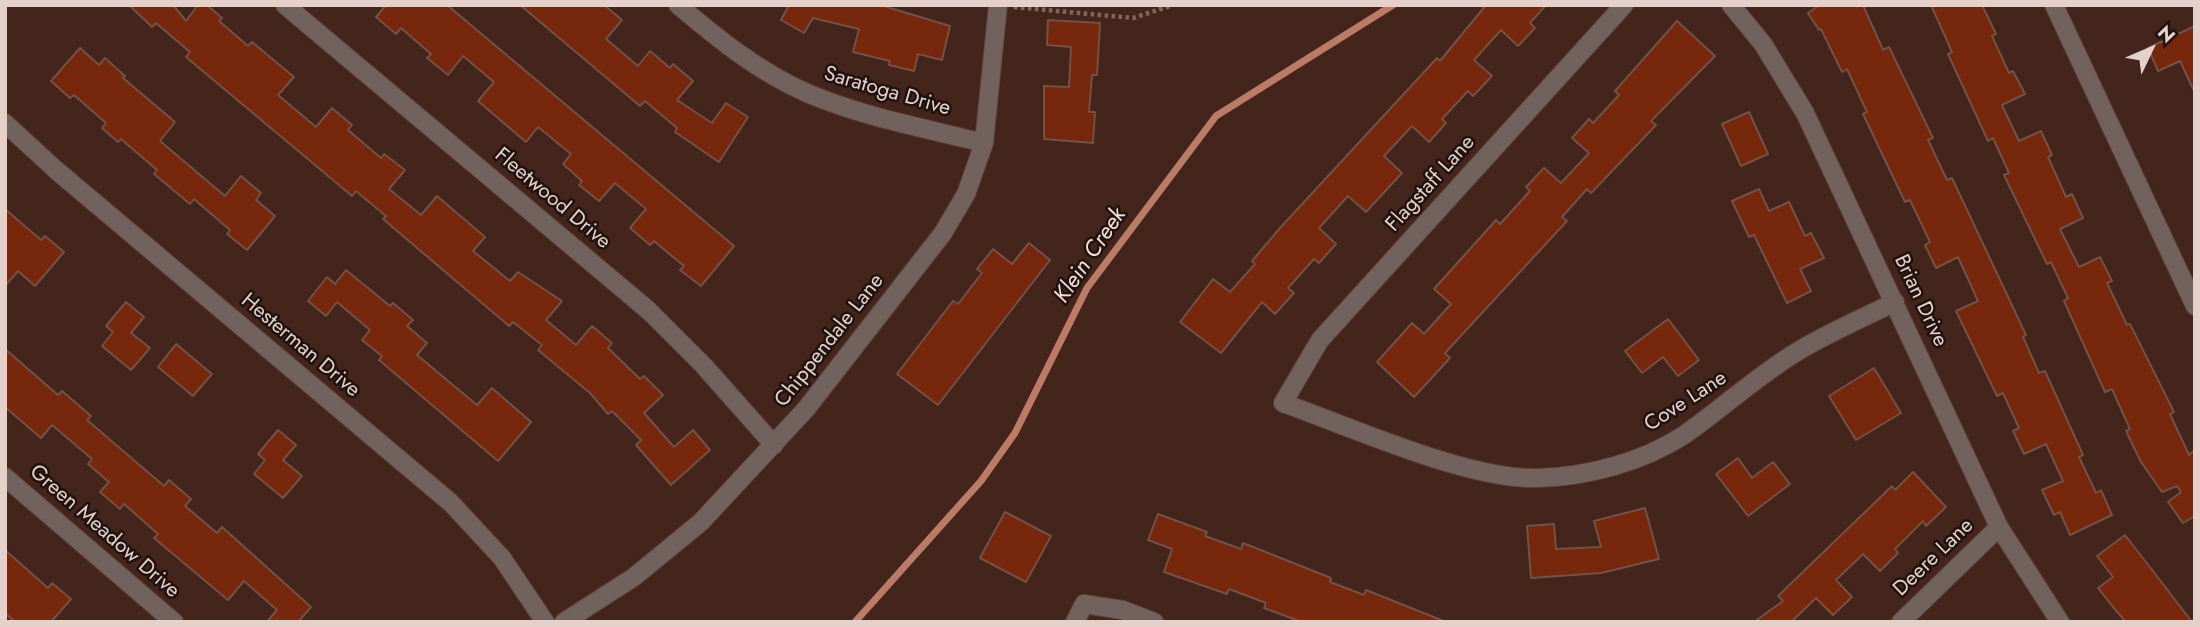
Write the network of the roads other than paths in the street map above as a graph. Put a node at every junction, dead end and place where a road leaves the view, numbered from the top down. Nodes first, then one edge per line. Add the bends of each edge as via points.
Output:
1 (285, 5) edge
2 (678, 5) edge
3 (1624, 5) edge
4 (1731, 5) edge
5 (2054, 5) edge
6 (1005, 6) edge
7 (5, 123) edge
8 (984, 143) junction
9 (1895, 302) junction
10 (2195, 306) edge
11 (1283, 402) joint
12 (774, 444) junction
13 (5, 477) edge
14 (1999, 527) junction
15 (174, 622) edge
16 (545, 622) edge
17 (564, 622) edge
18 (1075, 622) edge
19 (1154, 622) edge
20 (1901, 622) edge
21 (2060, 622) edge

1 - 12 street, Fleetwood Drive via 649,310
2 - 8 street, Saratoga Drive via 723,43 806,93 862,113
3 - 11 street, Flagstaff Lane via 1320,340
4 - 9 street, Brian Drive via 1795,94
5 - 10 street
6 - 8 street, Chippendale Lane
7 - 16 street, Hesterman Drive via 451,503 502,558
8 - 12 street, Chippendale Lane via 966,194 943,233 807,409
9 - 11 street, Cove Lane via 1799,351 1681,436 1645,455 1605,468 1536,478 1485,471
9 - 14 street, Brian Drive
12 - 17 street, Chippendale Lane via 673,548
13 - 15 street, Green Meadow Drive
14 - 20 street, Deere Lane
14 - 21 street, Brian Drive
18 - 19 street via 1084,604 1123,610

